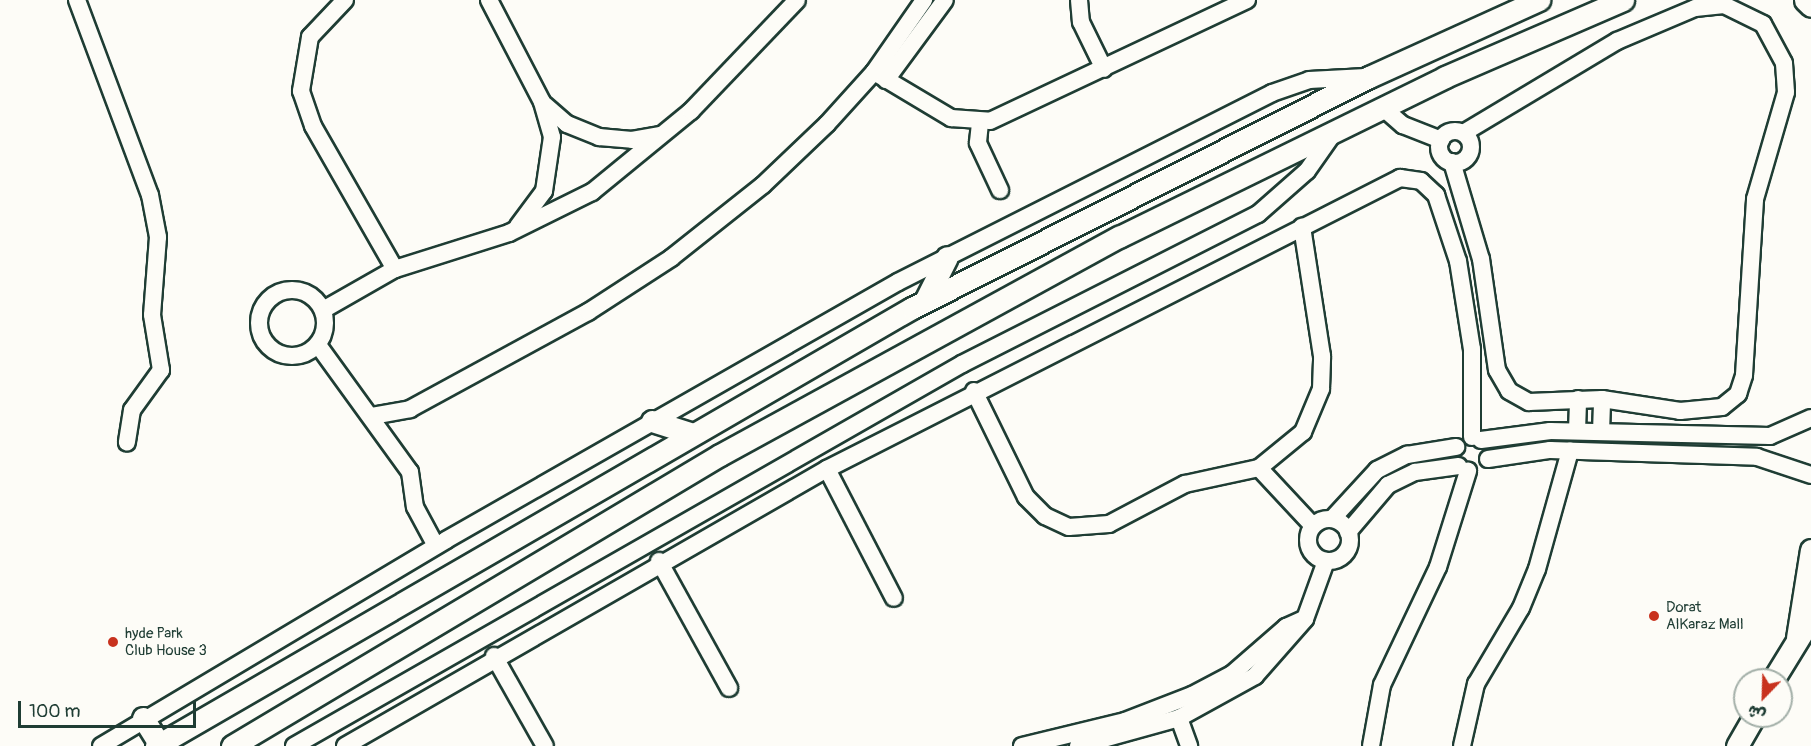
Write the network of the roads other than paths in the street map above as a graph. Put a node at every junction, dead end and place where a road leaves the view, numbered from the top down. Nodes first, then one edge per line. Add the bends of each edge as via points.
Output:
1 (77, 0) edge
2 (345, 0) edge
3 (489, 0) edge
4 (797, 0) edge
5 (924, 0) edge
6 (945, 0) edge
7 (1079, 0) edge
8 (1247, 0) edge
9 (1539, 0) edge
10 (1623, 0) edge
11 (1805, 0) edge
12 (1811, 6) edge
13 (1104, 69) junction
14 (880, 76) junction
15 (1370, 77) junction
16 (542, 102) junction
17 (1382, 107) junction
18 (980, 123) junction
19 (1335, 131) junction
20 (1463, 133) junction
21 (665, 134) junction
22 (1441, 140) junction
23 (1452, 162) junction
24 (1000, 190) dead end
25 (1302, 227) junction
26 (509, 233) junction
27 (947, 257) junction
28 (395, 269) junction
29 (925, 301) junction
30 (323, 310) junction
31 (318, 345) junction
32 (974, 391) junction
33 (1578, 399) junction
34 (1602, 399) junction
35 (372, 416) junction
36 (1811, 418) edge
37 (652, 421) junction
38 (1578, 431) junction
39 (1601, 432) junction
40 (693, 434) junction
41 (1476, 439) junction
42 (127, 443) dead end
43 (1456, 447) junction
44 (1570, 451) junction
45 (1488, 459) junction
46 (1259, 468) junction
47 (1463, 468) junction
48 (827, 469) junction
49 (1811, 475) edge
50 (619, 476) junction
51 (584, 496) junction
52 (635, 505) junction
53 (1332, 519) junction
54 (1313, 526) junction
55 (594, 529) junction
56 (1348, 532) junction
57 (436, 546) junction
58 (1811, 550) edge
59 (659, 561) junction
60 (1326, 561) junction
61 (894, 598) dead end
62 (1305, 619) junction
63 (1811, 621) edge
64 (1797, 638) junction
65 (494, 656) junction
66 (1780, 668) edge
67 (729, 688) dead end
68 (143, 718) junction
69 (1179, 718) junction
70 (1747, 728) edge
71 (1078, 742) edge
72 (157, 745) edge
73 (101, 746) edge
74 (232, 746) edge
75 (294, 746) edge
76 (345, 746) edge
77 (545, 746) edge
78 (1022, 746) edge
79 (1189, 746) edge
80 (1371, 746) edge
81 (1462, 746) edge
82 (1737, 746) edge

1 - 42 street via 150,195 158,237 152,315 160,370 132,410
2 - 28 street via 310,37 300,91 313,126
3 - 16 street
4 - 21 street
5 - 14 street
6 - 14 street
7 - 13 street via 1081,22
8 - 13 street
9 - 15 main road
10 - 17 main road
11 - 12 main road
13 - 18 street
14 - 18 street via 943,115
14 - 35 street via 763,185 671,258 588,312 410,409
15 - 27 street via 1309,80 1272,93
15 - 29 main road
16 - 21 street via 567,124 598,137 632,140
16 - 26 street via 552,137 550,174 535,207
17 - 19 main road
17 - 22 street via 1398,122
18 - 24 street via 980,149
19 - 52 main road via 1109,242
19 - 75 street via 1307,171 1258,214 962,364
20 - 22 street via 1450,132
20 - 23 street via 1470,153
20 - 34 street via 1617,41 1695,8 1738,8 1772,35 1784,63 1786,92 1755,199 1742,385 1731,402 1713,410 1664,410
21 - 26 street via 592,192
22 - 23 street via 1441,154
23 - 33 street via 1481,259 1501,381 1529,402
25 - 32 street
25 - 41 street via 1400,178 1420,181 1436,195 1470,320
25 - 46 street via 1322,356 1321,388 1303,432
26 - 28 street
27 - 29 main road
27 - 37 street
28 - 30 street
29 - 40 main road
30 - 31 street via 326,322
30 - 31 street via 296,290 274,295 260,313 261,336 276,352 298,356
31 - 35 street
32 - 46 street via 1026,497 1044,516 1069,527 1109,524 1185,484
32 - 48 street
33 - 34 street
33 - 38 street
34 - 39 street
35 - 57 street via 410,472 415,507
36 - 39 street via 1770,436
37 - 40 main road
37 - 57 street
38 - 39 street
38 - 41 street
40 - 50 main road
41 - 43 street
41 - 45 street
43 - 47 street
43 - 53 street via 1407,455 1377,470
44 - 45 street
44 - 49 street via 1757,457
44 - 81 street via 1530,589 1476,684
45 - 47 street via 1480,469
46 - 54 street
47 - 56 street via 1415,472 1389,485
47 - 80 street via 1438,567 1382,685
48 - 59 street
48 - 61 street
50 - 51 main road
50 - 52 main road via 618,491
51 - 55 main road via 595,507
51 - 72 main road
52 - 55 main road
53 - 54 street
53 - 56 street
54 - 60 street via 1310,551
55 - 74 main road
56 - 60 street via 1348,550
57 - 68 street
58 - 64 main road
59 - 65 street
59 - 67 street
60 - 62 street
62 - 69 street via 1255,676
62 - 71 street via 1286,627 1247,663 1213,685
63 - 64 main road
64 - 66 main road
65 - 76 street
65 - 77 street
68 - 72 main road
68 - 73 street
69 - 71 street
69 - 79 street
70 - 82 main road
71 - 78 street

